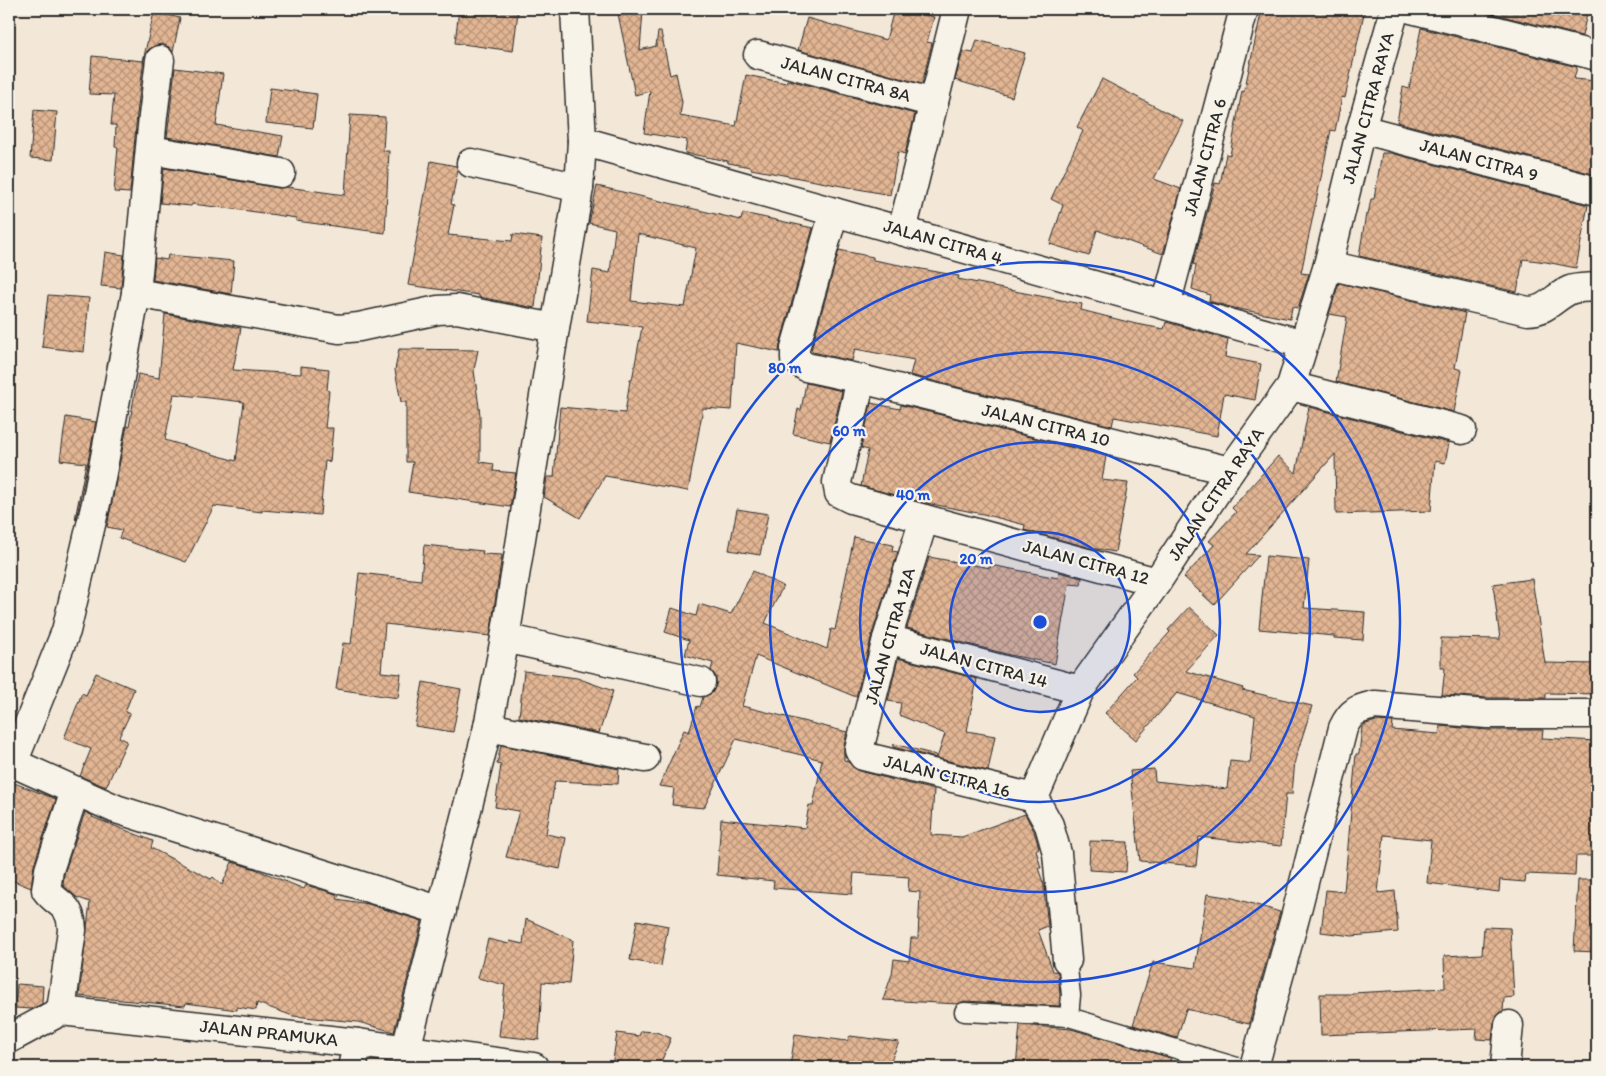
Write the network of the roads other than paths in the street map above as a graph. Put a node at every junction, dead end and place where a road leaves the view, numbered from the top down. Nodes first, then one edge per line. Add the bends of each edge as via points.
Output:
1 (576, 9) edge
2 (957, 9) edge
3 (1244, 9) edge
4 (1395, 9) edge
5 (1411, 9) edge
6 (758, 54) dead end
7 (1597, 56) edge
8 (160, 60) dead end
9 (934, 103) junction
10 (1361, 129) junction
11 (582, 141) junction
12 (151, 150) junction
13 (471, 163) dead end
14 (281, 173) dead end
15 (579, 188) junction
16 (1597, 191) edge
17 (834, 212) junction
18 (902, 231) junction
19 (1328, 265) junction
20 (1597, 287) edge
21 (136, 293) junction
22 (1166, 305) junction
23 (554, 328) junction
24 (1303, 344) junction
25 (861, 379) junction
26 (1290, 386) junction
27 (1462, 430) dead end
28 (1230, 471) junction
29 (924, 519) junction
30 (1158, 582) junction
31 (505, 638) junction
32 (887, 639) junction
33 (701, 682) dead end
34 (1080, 690) junction
35 (1597, 714) edge
36 (488, 727) junction
37 (861, 753) joint
38 (645, 758) dead end
39 (11, 762) edge
40 (75, 791) junction
41 (1034, 798) junction
42 (442, 911) junction
43 (1067, 960) joint
44 (61, 1011) junction
45 (964, 1012) dead end
46 (1069, 1017) junction
47 (1510, 1025) dead end
48 (9, 1039) edge
49 (406, 1049) junction
50 (355, 1055) edge
51 (534, 1067) edge
52 (1237, 1067) edge
53 (1254, 1067) edge
54 (1505, 1067) edge

1 - 11 street
2 - 9 street
3 - 22 street, JALAN CITRA 6
4 - 10 street, JALAN CITRA RAYA
5 - 7 street
6 - 9 street, JALAN CITRA 8A
8 - 12 street
9 - 18 street
10 - 16 street, JALAN CITRA 9
10 - 19 street, JALAN CITRA RAYA
11 - 15 street
11 - 17 street, JALAN CITRA 4
12 - 14 street
12 - 21 street
13 - 15 street
15 - 23 street
17 - 18 street, JALAN CITRA 4
17 - 25 street, JALAN CITRA 10 via 795,348 795,359 806,367
18 - 22 street, JALAN CITRA 4
19 - 20 street via 1528,312 1545,308 1570,290
19 - 24 street, JALAN CITRA RAYA
21 - 23 street via 339,329 457,309
21 - 39 street via 97,499 66,631
22 - 24 street, JALAN CITRA 4
23 - 31 street
24 - 26 street, JALAN CITRA RAYA
25 - 28 street, JALAN CITRA 10
25 - 29 street, JALAN CITRA 12 via 837,482 839,493
26 - 27 street
26 - 28 street, JALAN CITRA RAYA
28 - 30 street, JALAN CITRA RAYA
29 - 30 street, JALAN CITRA 12
29 - 32 street, JALAN CITRA 12A
30 - 34 street, JALAN CITRA RAYA
31 - 33 street
31 - 36 street
32 - 34 street, JALAN CITRA 14
32 - 37 street, JALAN CITRA 12A via 859,750
34 - 41 street, JALAN CITRA RAYA
35 - 53 street via 1487,714 1374,705 1358,709 1348,717 1342,728
36 - 38 street
36 - 42 street
37 - 41 street, JALAN CITRA 16
39 - 40 street
40 - 42 street via 116,810
40 - 44 street via 49,870 46,890 64,905 72,919
41 - 43 street via 1049,825 1057,853
42 - 49 street
43 - 46 lane via 1071,995
44 - 48 street
44 - 50 street, JALAN PRAMUKA
45 - 46 lane
46 - 52 lane
47 - 54 street
49 - 50 street, JALAN PRAMUKA
49 - 51 street, JALAN PRAMUKA

